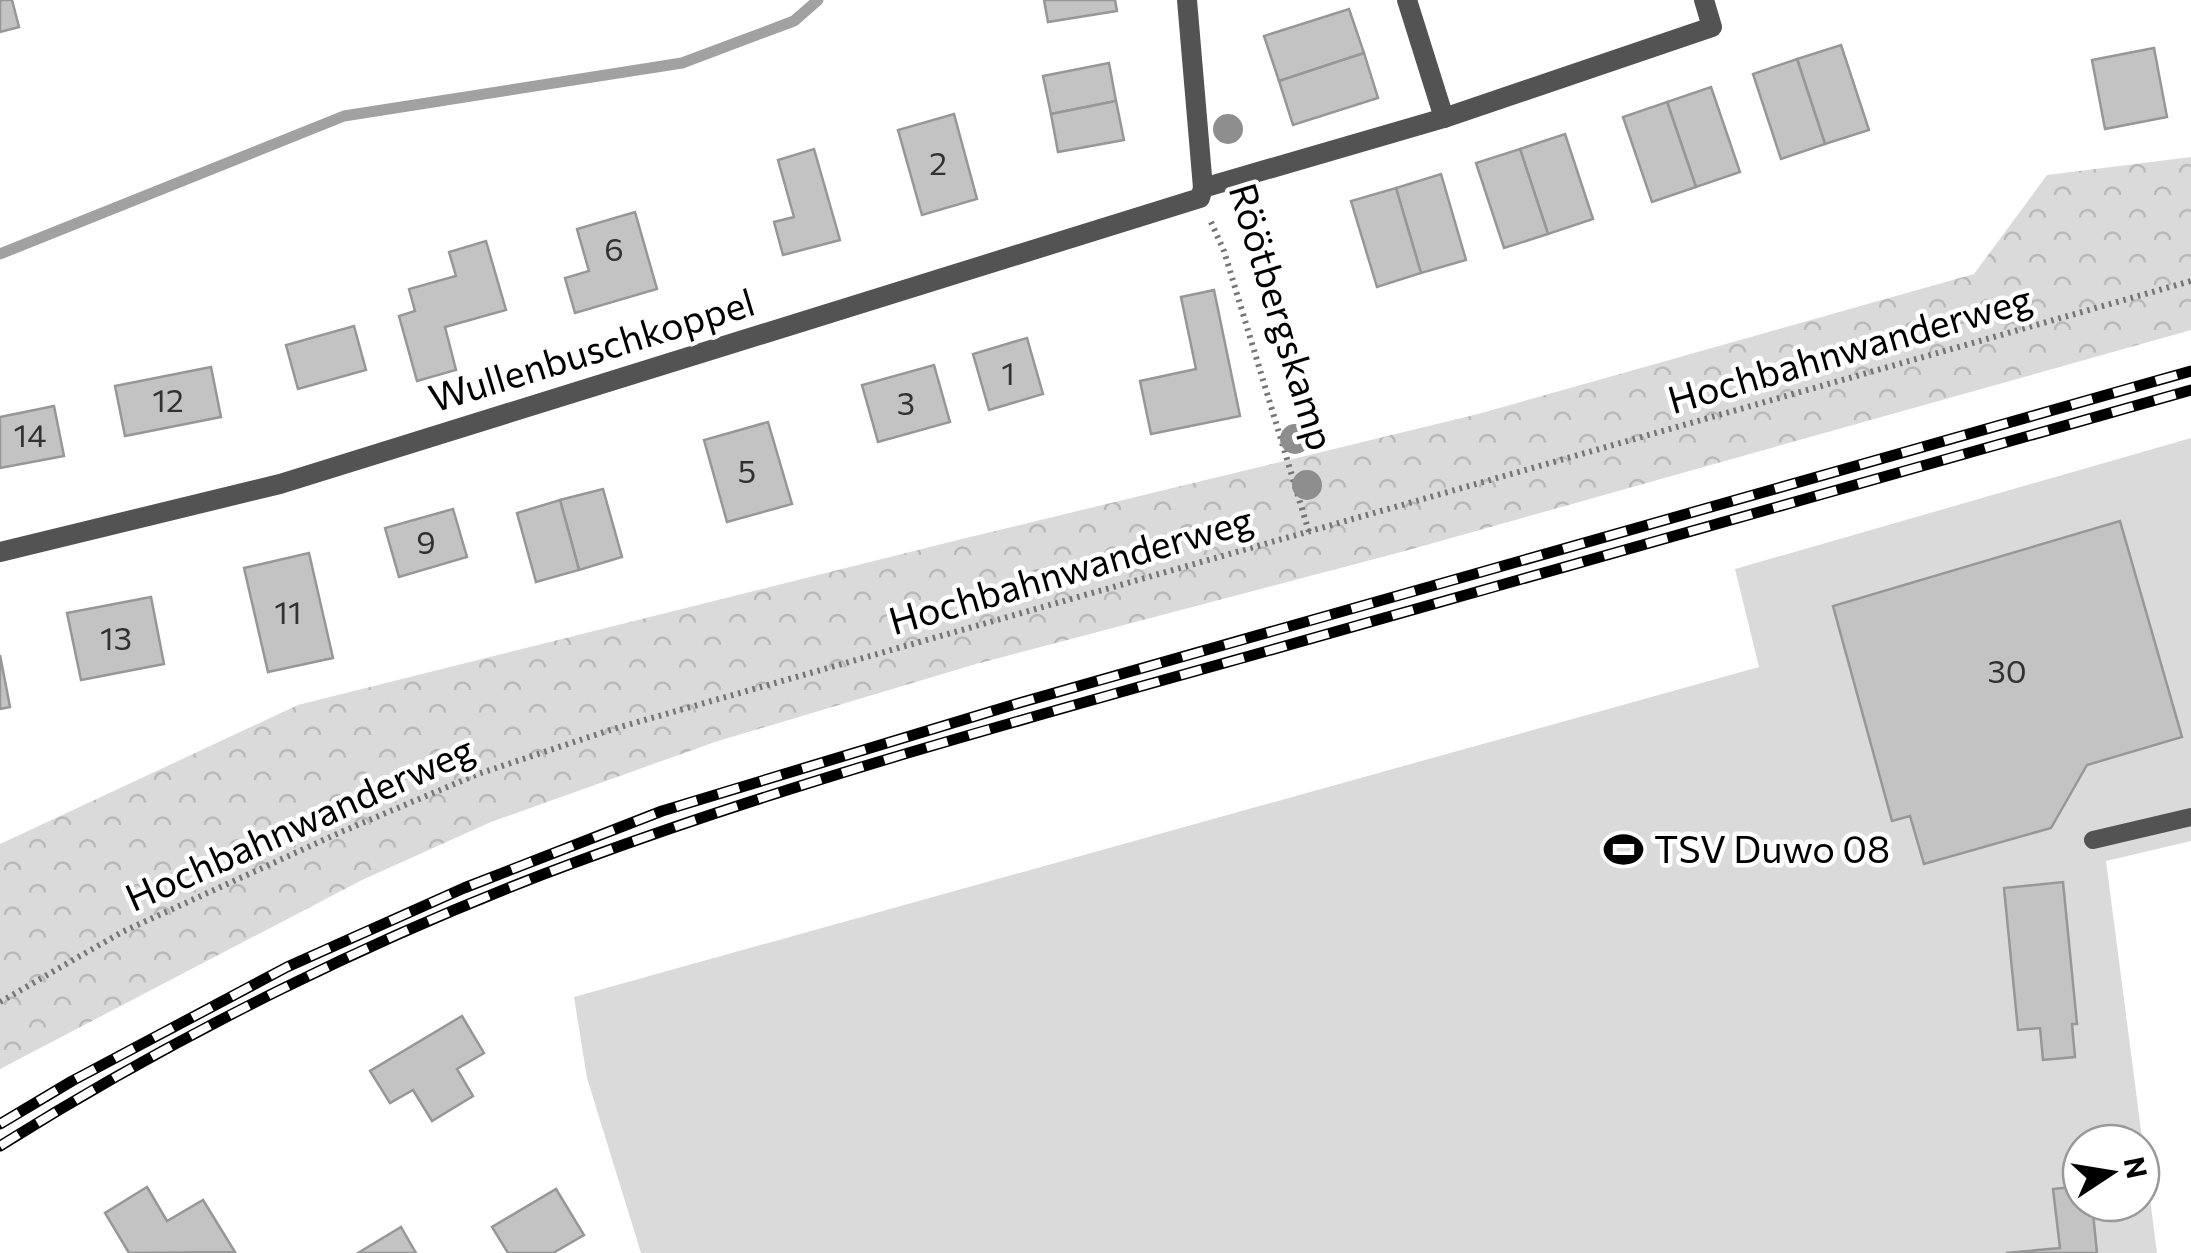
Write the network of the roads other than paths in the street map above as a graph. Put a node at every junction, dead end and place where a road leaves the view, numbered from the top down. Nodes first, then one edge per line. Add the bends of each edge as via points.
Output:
1 (1187, 0) edge
2 (1406, 0) edge
3 (1704, 0) edge
4 (1444, 118) junction
5 (1202, 193) junction
6 (0, 552) edge
7 (2191, 817) edge
8 (2092, 840) dead end

1 - 5 street, Röötbergskamp
2 - 4 street
3 - 4 street, Wullenbuschkoppel via 1712,28
4 - 5 street, Wullenbuschkoppel
5 - 6 street, Wullenbuschkoppel via 280,484
7 - 8 lane

